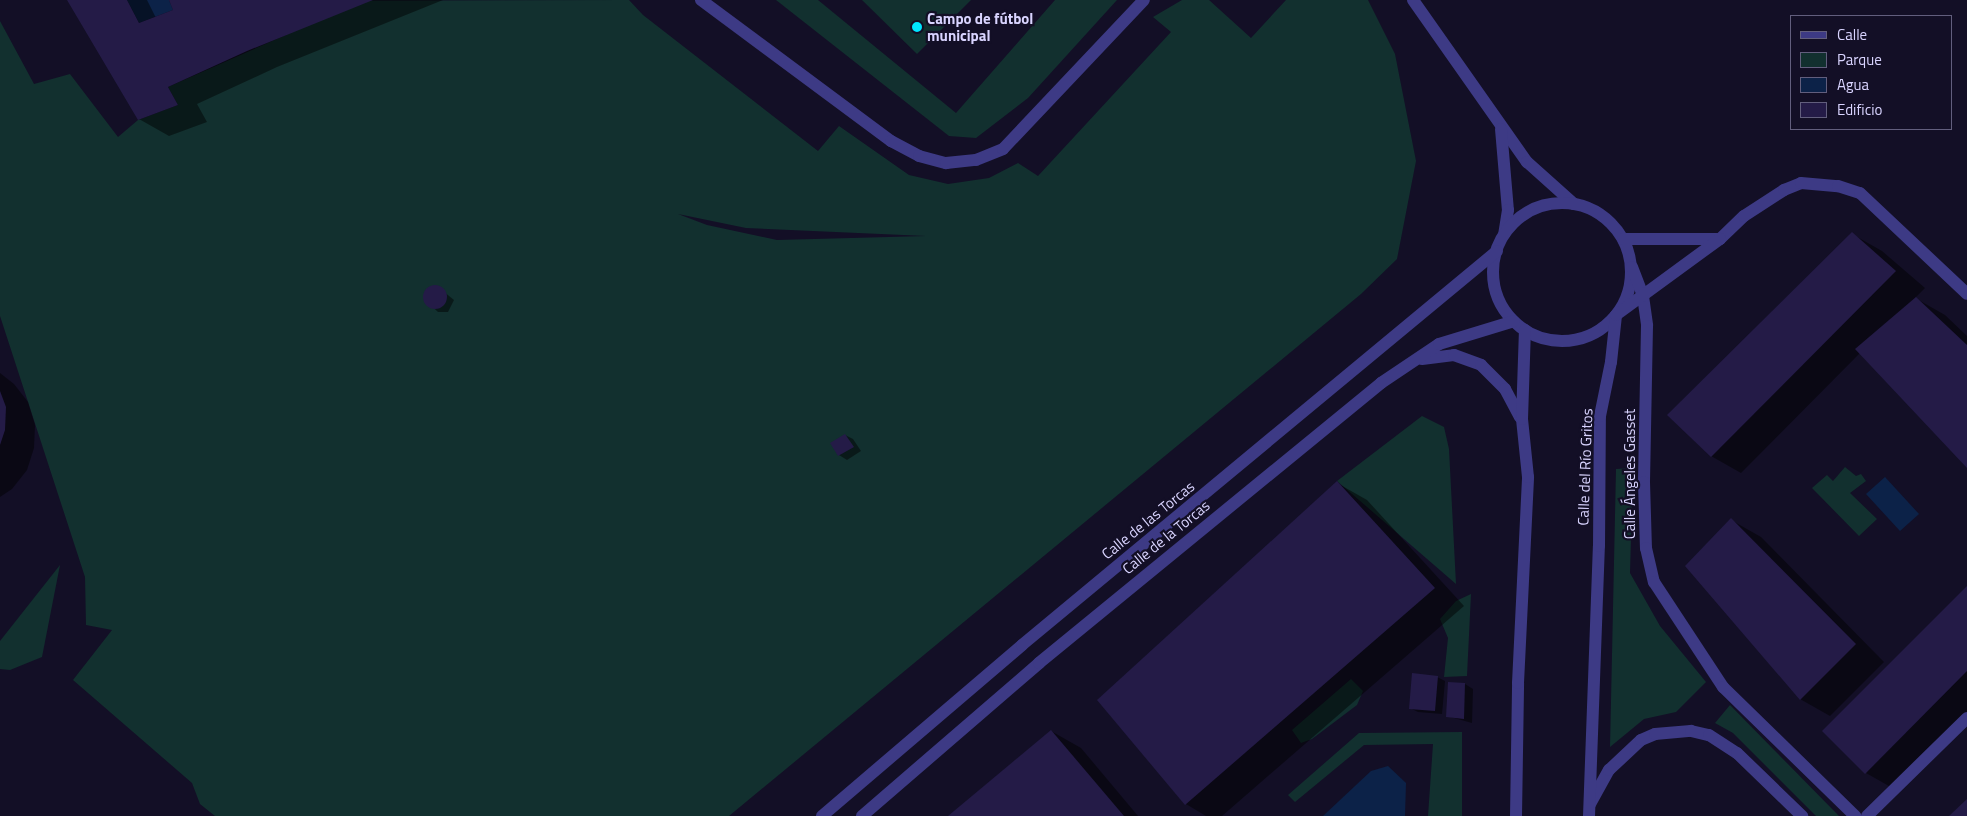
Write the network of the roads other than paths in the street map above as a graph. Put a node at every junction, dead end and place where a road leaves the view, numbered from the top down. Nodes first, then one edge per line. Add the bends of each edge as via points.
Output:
1 (701, 0) edge
2 (1144, 0) edge
3 (1413, 0) edge
4 (1501, 127) junction
5 (1574, 204) junction
6 (1504, 234) junction
7 (1623, 239) junction
8 (1720, 239) junction
9 (1497, 251) junction
10 (1632, 267) junction
11 (1967, 294) edge
12 (1643, 296) junction
13 (1616, 315) junction
14 (1514, 321) junction
15 (1524, 330) junction
16 (1411, 361) junction
17 (1522, 419) junction
18 (1967, 718) edge
19 (1589, 811) edge
20 (822, 816) edge
21 (862, 816) edge
22 (1516, 816) edge
23 (1802, 816) edge
24 (1855, 816) edge
25 (1866, 816) edge

1 - 2 street via 891,141 919,156 946,163 976,160 1003,149
3 - 4 street via 1474,83
4 - 5 street via 1527,162
4 - 6 street via 1508,210
5 - 6 street via 1548,204 1535,208
5 - 7 street via 1608,220
6 - 9 street
7 - 8 street
7 - 10 street
8 - 11 street via 1744,216 1784,190 1801,183 1838,186 1860,193
8 - 12 street
9 - 14 street via 1493,272 1496,289 1501,304
9 - 20 street, Calle de las Torcas via 1022,645
10 - 12 street, Calle Ángeles Gasset
10 - 13 street via 1628,294
12 - 13 street
12 - 24 street, Calle Ángeles Gasset via 1647,326 1646,548 1654,582 1723,688
13 - 15 street via 1594,334 1566,341 1537,336
13 - 19 street, Calle del Río Gritos via 1612,362 1600,416 1599,546
14 - 15 street
14 - 16 street, Calle de la Torcas via 1455,338
15 - 17 street
16 - 17 street via 1454,355 1481,365 1505,388
16 - 21 street, Calle de la Torcas via 1039,663
17 - 22 street via 1528,477 1518,683
18 - 25 street
19 - 23 street via 1609,770 1620,756 1641,740 1664,733 1692,731 1709,734 1737,753

